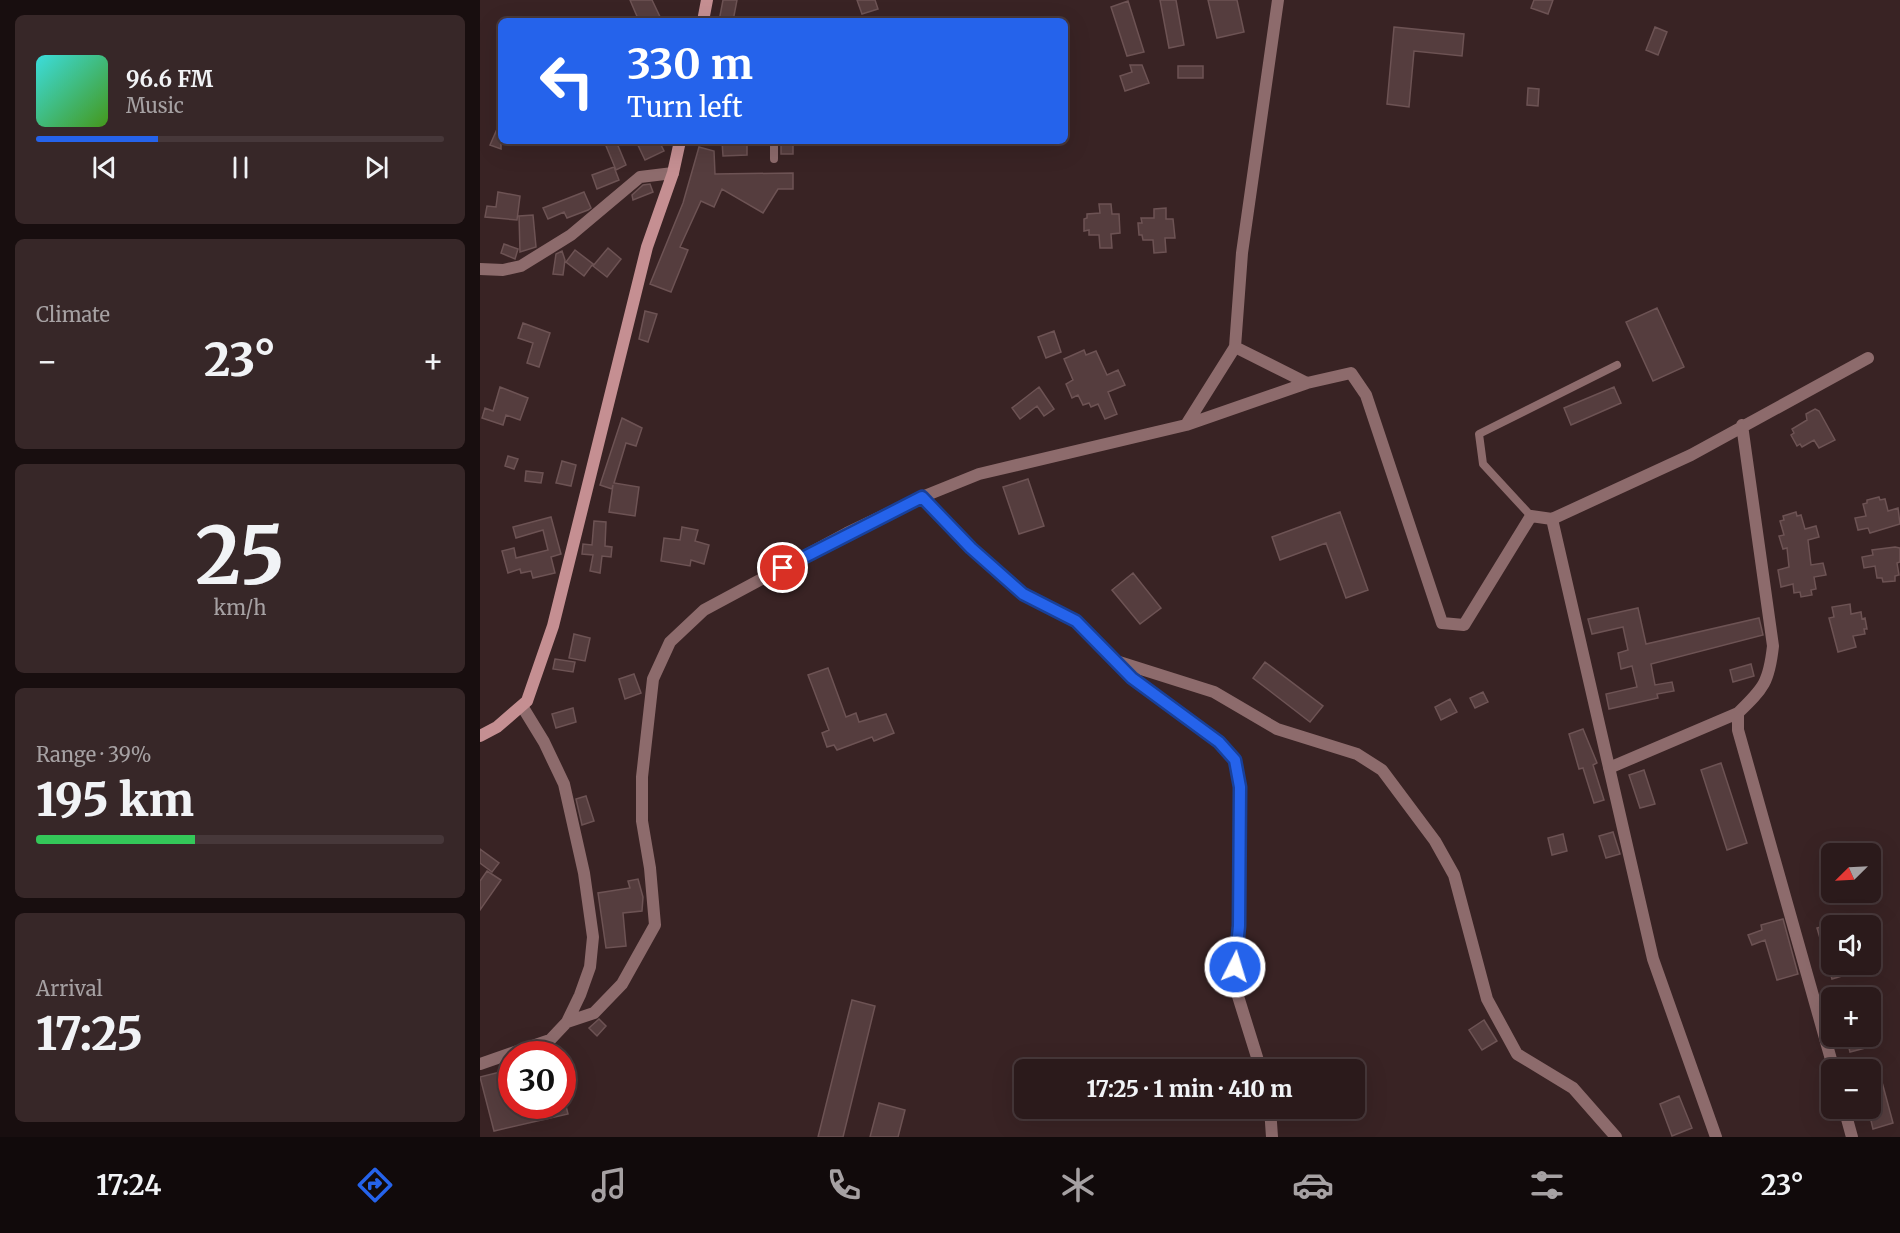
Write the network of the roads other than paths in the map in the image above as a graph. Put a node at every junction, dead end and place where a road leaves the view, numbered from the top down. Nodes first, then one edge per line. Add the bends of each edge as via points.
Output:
1 (706, 0) edge
2 (1278, 0) edge
3 (703, 18) edge
4 (679, 144) edge
5 (774, 144) edge
6 (774, 159) dead end
7 (673, 173) junction
8 (480, 269) edge
9 (1235, 346) junction
10 (1869, 358) dead end
11 (1617, 365) dead end
12 (1307, 383) junction
13 (1186, 425) junction
14 (1742, 425) junction
15 (922, 497) junction
16 (1532, 516) junction
17 (1552, 519) junction
18 (1116, 661) junction
19 (522, 706) junction
20 (1738, 713) junction
21 (480, 736) edge
22 (1609, 768) junction
23 (567, 1022) junction
24 (1258, 1059) edge
25 (1831, 1059) edge
26 (480, 1064) edge
27 (1272, 1119) edge
28 (1847, 1119) edge
29 (1272, 1137) edge
30 (1616, 1137) edge
31 (1716, 1137) edge
32 (1852, 1137) edge

1 - 3 street
2 - 9 street via 1242,253
4 - 7 street
5 - 6 lane
7 - 8 street via 640,177 571,235 521,266
7 - 19 street via 647,247 553,626
9 - 12 street
9 - 13 street
10 - 14 street
11 - 16 lane via 1479,434 1483,464
12 - 13 street
12 - 16 street via 1351,373 1366,395 1442,623 1464,625
13 - 15 street via 979,474
14 - 17 street via 1691,455
14 - 20 street via 1773,646 1770,675
15 - 18 street via 1023,594 1076,621
15 - 23 street via 704,610 670,642 653,679 642,777 642,821 655,925 622,984 594,1013
16 - 17 street
17 - 22 street
18 - 24 street via 1132,678 1219,742 1235,760 1240,787 1237,993
18 - 30 street via 1214,692 1277,729 1357,754 1382,770 1435,841 1454,875 1488,999 1517,1054 1573,1088
19 - 21 street
19 - 23 street via 564,784 584,873 592,938 590,967
20 - 22 street
20 - 25 street via 1738,730
22 - 31 street via 1653,959
23 - 26 street via 550,1040
27 - 29 street
28 - 32 street

